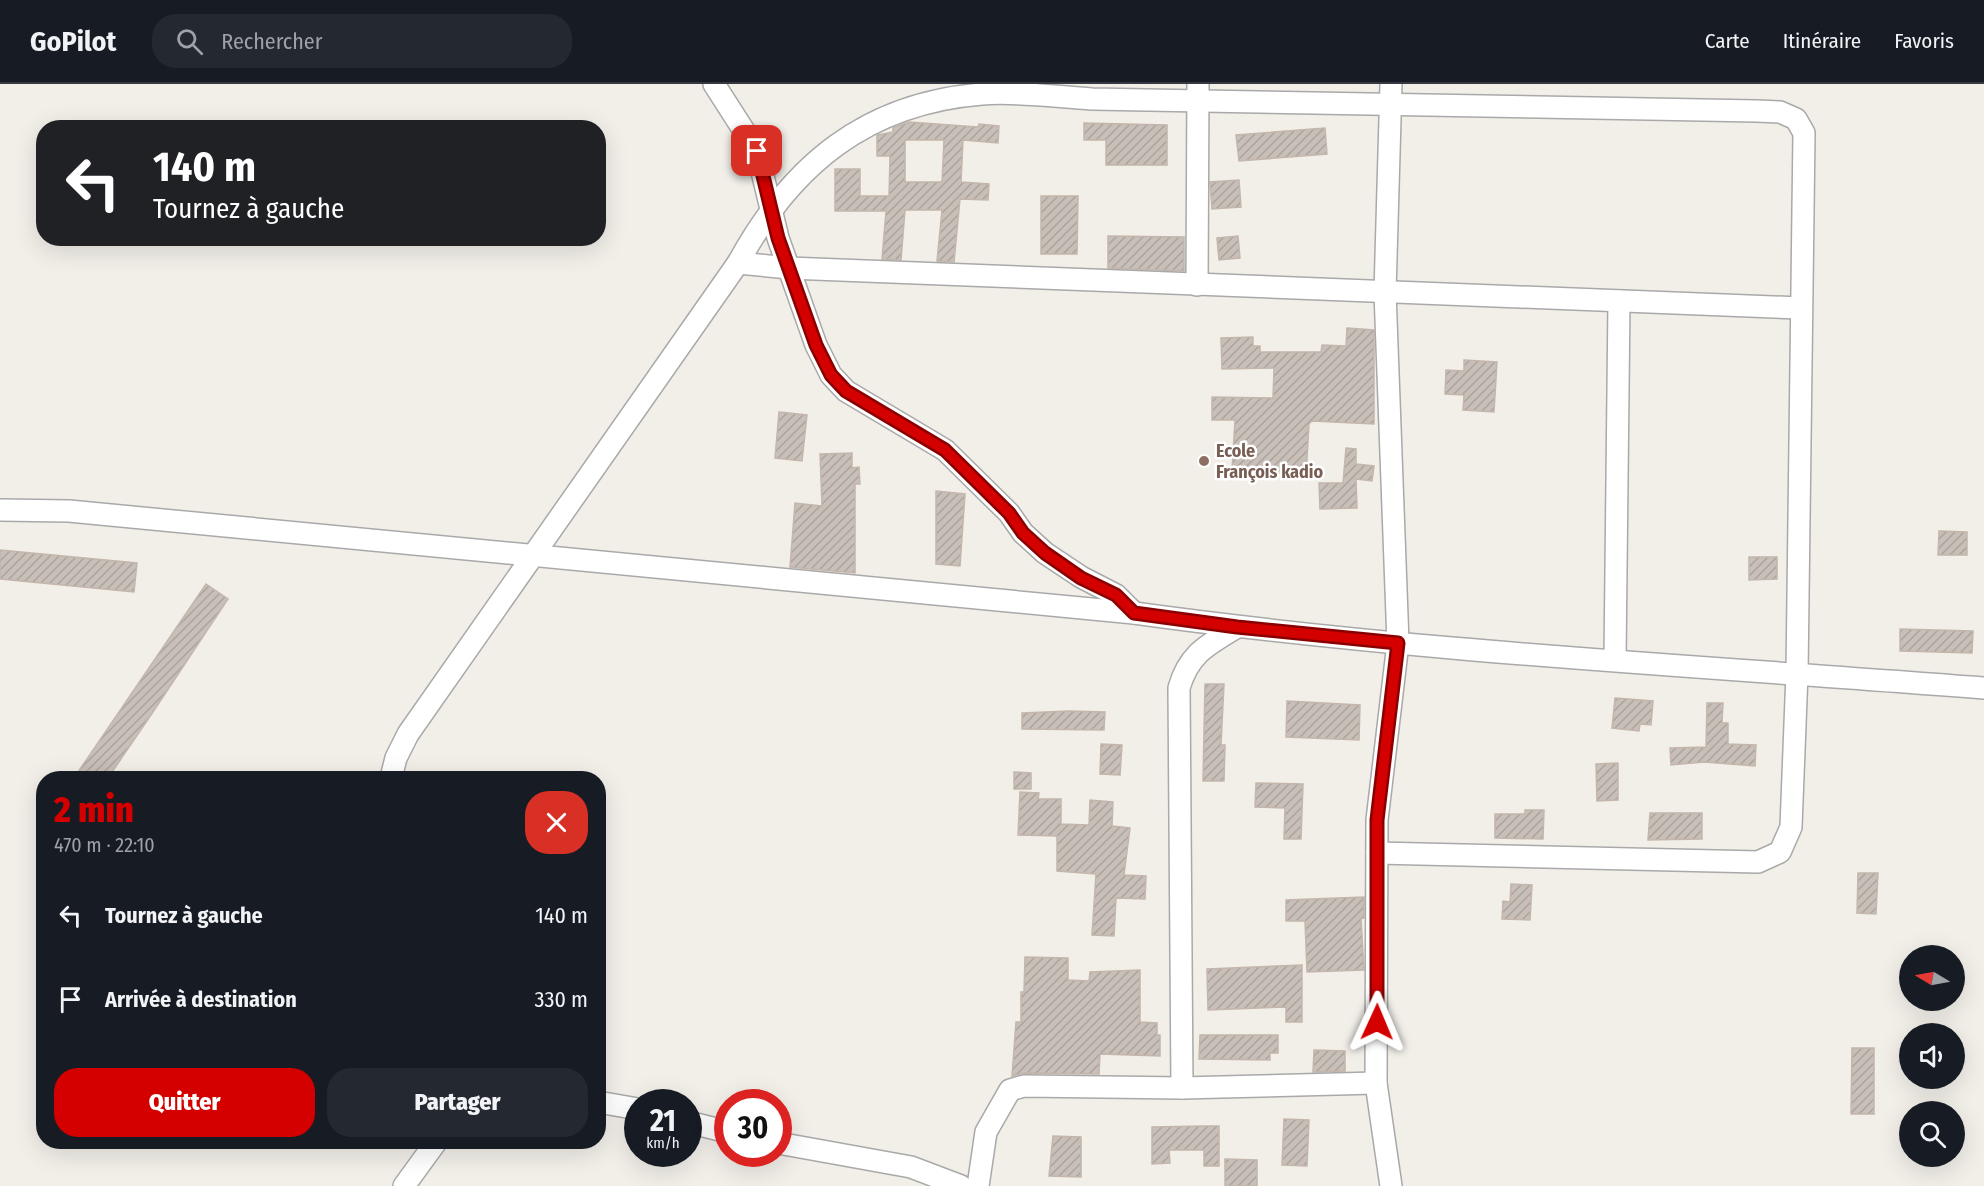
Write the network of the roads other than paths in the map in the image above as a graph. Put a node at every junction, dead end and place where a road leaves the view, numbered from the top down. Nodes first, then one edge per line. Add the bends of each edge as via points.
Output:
1 (714, 84) edge
2 (1014, 90) edge
3 (1198, 92) edge
4 (1390, 94) edge
5 (772, 206) junction
6 (738, 263) junction
7 (789, 268) junction
8 (1197, 285) junction
9 (1385, 292) junction
10 (1619, 301) junction
11 (1800, 308) junction
12 (0, 510) edge
13 (531, 556) junction
14 (1134, 613) junction
15 (1237, 627) junction
16 (1398, 643) junction
17 (1615, 659) junction
18 (1797, 673) junction
19 (1984, 688) edge
20 (393, 771) edge
21 (1377, 854) junction
22 (1376, 1083) junction
23 (1182, 1088) junction
24 (606, 1103) edge
25 (624, 1107) edge
26 (792, 1146) edge
27 (431, 1149) edge
28 (404, 1186) edge
29 (961, 1186) edge
30 (978, 1186) edge
31 (1391, 1186) edge

1 - 5 street via 757,151
2 - 3 street
2 - 5 street via 943,98 901,109 865,125 825,155
3 - 4 street
3 - 8 street
4 - 9 street
4 - 11 street via 1780,112 1796,118 1804,134
5 - 6 street
5 - 7 street
6 - 7 street
6 - 13 street
7 - 8 street
7 - 14 street via 816,345 831,375 846,391 945,450 1045,553 1081,578 1116,595
8 - 9 street
9 - 10 street
9 - 16 street
10 - 11 street
10 - 17 street
11 - 18 street
12 - 13 street via 69,511
13 - 14 street
13 - 20 street via 408,734
14 - 15 street
15 - 16 street
15 - 23 street via 1203,647 1185,668 1179,688
16 - 17 street
16 - 21 street via 1377,820
17 - 18 street
18 - 19 street
18 - 21 street via 1791,827 1780,852 1758,862
21 - 22 street
22 - 23 street
22 - 31 street
23 - 30 street via 1024,1086 1010,1090 986,1132
24 - 25 street
26 - 29 street via 911,1167
27 - 28 street

